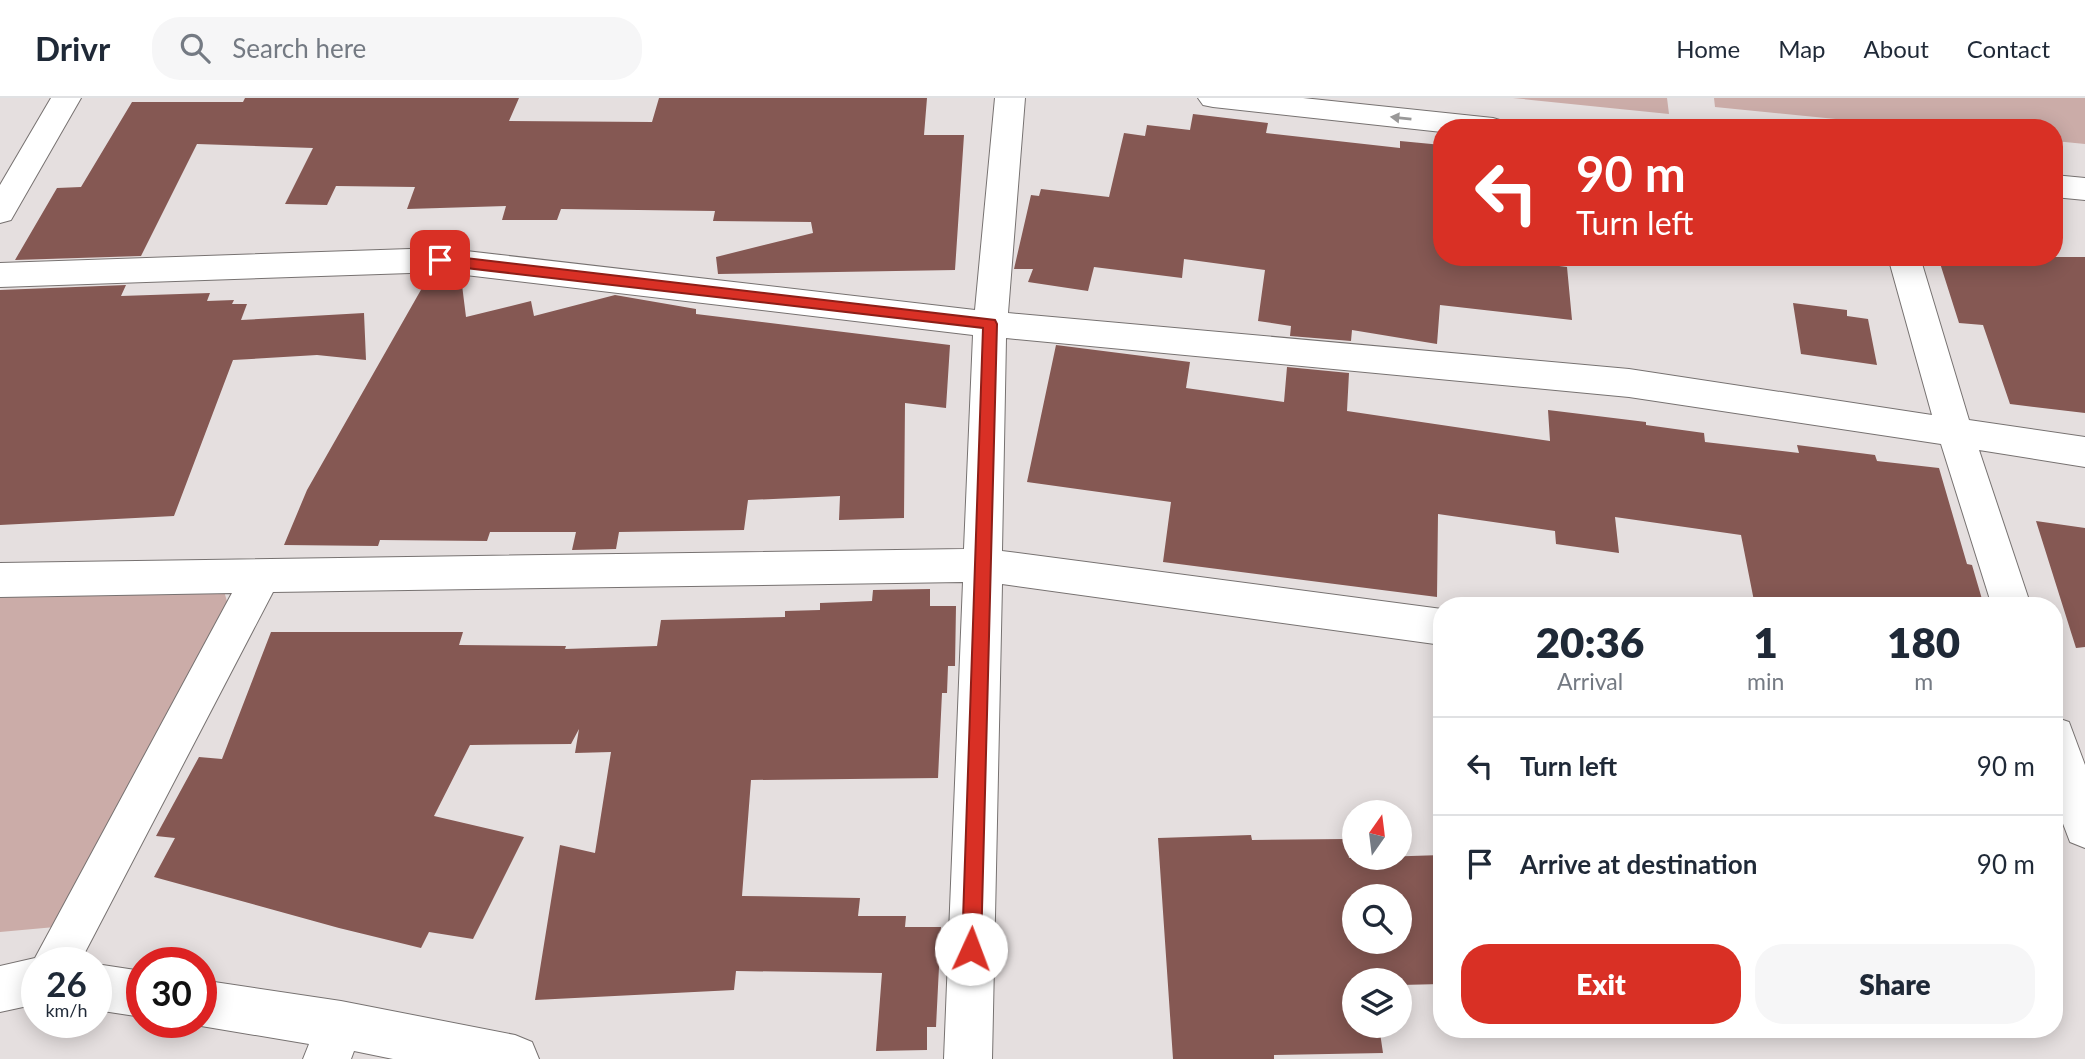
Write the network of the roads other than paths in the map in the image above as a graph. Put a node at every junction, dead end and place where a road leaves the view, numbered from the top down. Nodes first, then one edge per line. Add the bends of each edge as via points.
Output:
1 (66, 98) edge
2 (1010, 98) edge
3 (1213, 98) edge
4 (1433, 122) edge
5 (2063, 187) edge
6 (2085, 189) edge
7 (0, 212) edge
8 (1907, 266) edge
9 (0, 275) edge
10 (990, 324) junction
11 (1955, 433) junction
12 (2085, 452) edge
13 (983, 565) junction
14 (261, 576) junction
15 (0, 580) edge
16 (2008, 597) edge
17 (1433, 626) edge
18 (2063, 762) edge
19 (2085, 827) edge
20 (64, 947) edge
21 (21, 984) edge
22 (0, 989) edge
23 (217, 1008) edge
24 (334, 1042) edge
25 (515, 1059) edge
26 (968, 1059) edge

1 - 7 street
2 - 10 street
4 -> 3 street
5 - 6 street
8 - 11 street
9 - 10 street via 440,260
10 - 11 street via 1629,383
10 - 13 street
11 - 12 street
11 - 16 street
13 - 14 street
13 - 17 street
13 - 26 street
14 - 15 street
14 - 20 street
18 - 19 street
21 - 22 street
23 - 24 street
24 - 25 street

